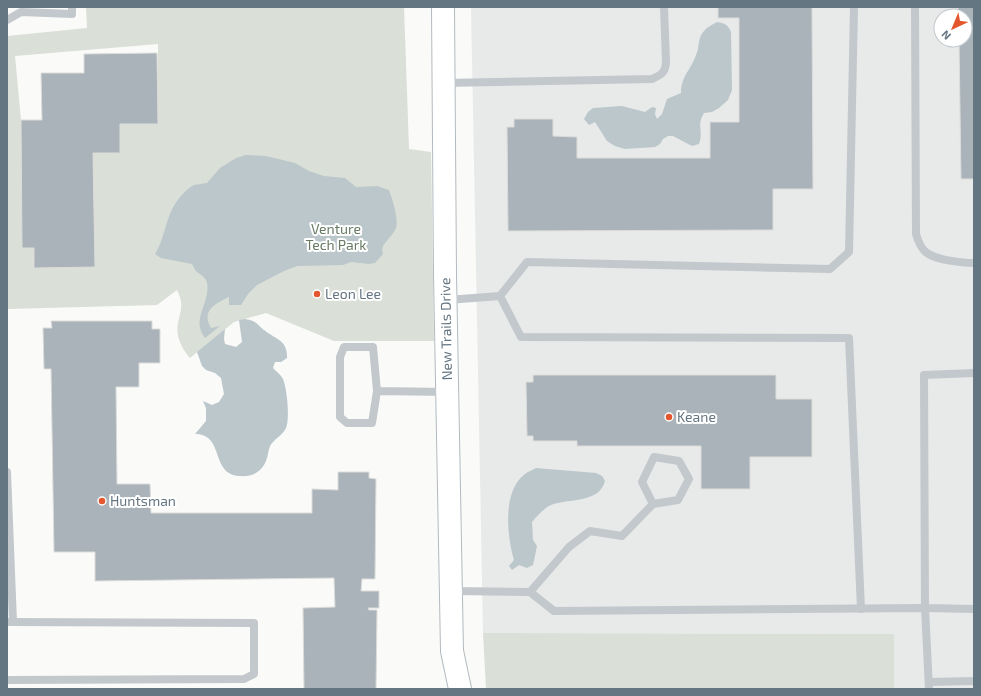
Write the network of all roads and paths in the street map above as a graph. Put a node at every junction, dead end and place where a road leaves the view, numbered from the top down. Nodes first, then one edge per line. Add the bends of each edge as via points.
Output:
1 (72, 7) edge
2 (443, 7) edge
3 (664, 7) edge
4 (854, 7) edge
5 (915, 7) edge
6 (21, 10) edge
7 (7, 20) edge
8 (444, 83) junction
9 (974, 264) edge
10 (500, 296) junction
11 (446, 300) junction
12 (974, 374) edge
13 (377, 391) junction
14 (447, 392) junction
15 (7, 472) edge
16 (653, 504) junction
17 (451, 591) junction
18 (530, 592) junction
19 (925, 608) junction
20 (974, 608) edge
21 (861, 609) junction
22 (10, 622) edge
23 (452, 651) junction
24 (7, 680) edge
25 (974, 681) edge
26 (929, 685) edge
27 (446, 689) edge
28 (460, 689) edge

1 - 6 lane via 72,14
2 - 8 street, New Trails Drive
3 - 8 lane via 665,71 652,80
4 - 10 lane via 849,252 830,269 527,262
5 - 9 lane via 916,234 919,244 927,253 938,258
6 - 7 lane
8 - 11 street, New Trails Drive
10 - 11 lane
10 - 21 lane via 521,337 848,338
11 - 14 street, New Trails Drive
12 - 19 lane via 924,375
13 - 13 lane via 373,347 344,347 340,357 340,417 347,423 372,423
13 - 14 lane
14 - 17 street, New Trails Drive
15 - 22 lane
16 - 16 lane via 642,482 654,457 678,461 688,479 678,500
16 - 18 lane via 622,536 590,532 580,539 569,547
17 - 18 lane
17 - 23 street, New Trails Drive
18 - 21 lane via 554,611
19 - 20 lane
19 - 21 lane
19 - 26 lane
22 - 24 lane via 254,623 254,674 244,679
23 - 27 street, New Trails Drive
23 - 28 street, New Trails Drive
25 - 26 lane

